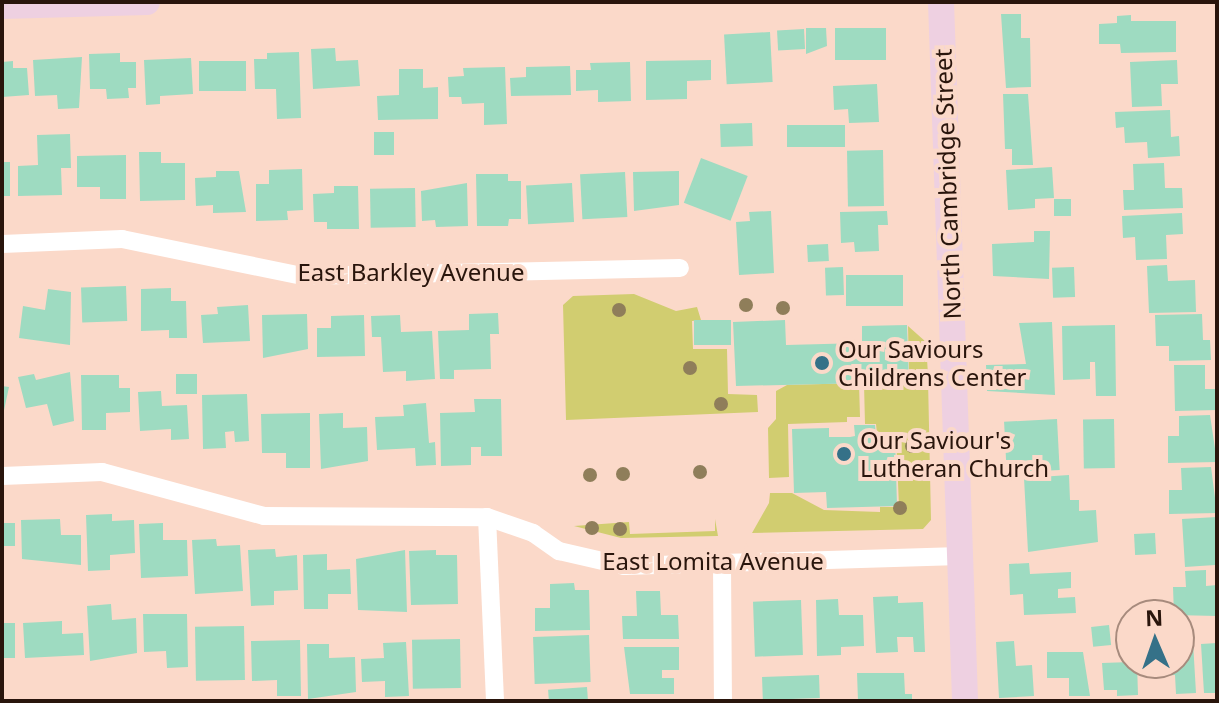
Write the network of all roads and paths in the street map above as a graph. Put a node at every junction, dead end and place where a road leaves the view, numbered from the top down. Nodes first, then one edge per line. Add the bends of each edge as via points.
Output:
1 (147, 2) edge
2 (941, 2) edge
3 (2, 6) edge
4 (2, 244) edge
5 (680, 268) dead end
6 (2, 476) edge
7 (487, 517) junction
8 (960, 556) junction
9 (722, 564) junction
10 (495, 701) edge
11 (723, 701) edge
12 (965, 701) edge

1 - 3 street
2 - 8 street, North Cambridge Street
4 - 5 street, East Barkley Avenue via 122,239 302,276
6 - 7 street, East Lomita Avenue via 102,472 264,516
7 - 9 street, East Lomita Avenue via 590,561 624,566
7 - 10 street
8 - 9 street, East Lomita Avenue
8 - 12 street, North Cambridge Street
9 - 11 street

